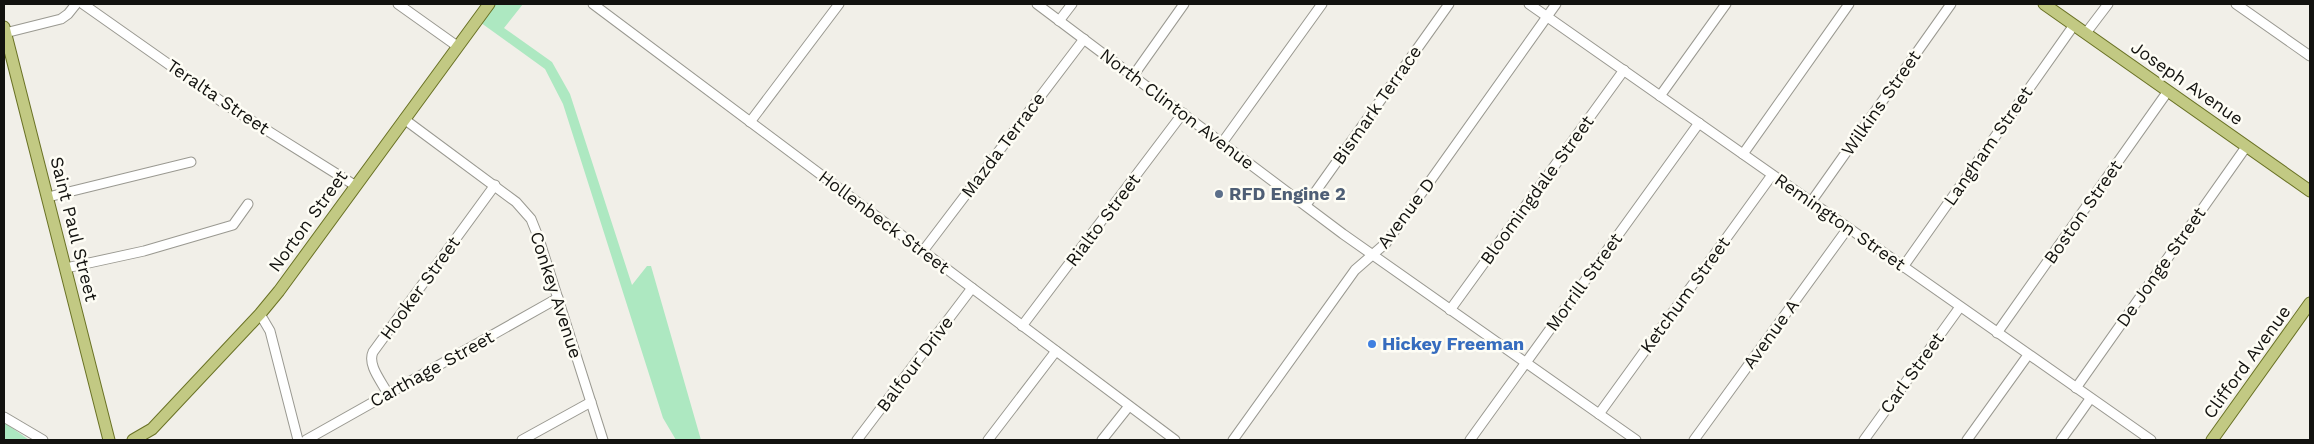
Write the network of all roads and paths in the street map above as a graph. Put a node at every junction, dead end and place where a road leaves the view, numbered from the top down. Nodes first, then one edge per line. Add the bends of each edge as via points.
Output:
1 (76, 4) edge
2 (83, 4) edge
3 (398, 4) edge
4 (489, 4) edge
5 (593, 4) edge
6 (839, 4) edge
7 (1037, 4) edge
8 (1072, 4) edge
9 (1184, 4) edge
10 (1322, 4) edge
11 (1449, 4) edge
12 (1529, 4) edge
13 (1556, 4) edge
14 (1726, 4) edge
15 (1849, 4) edge
16 (1951, 4) edge
17 (2044, 4) edge
18 (2108, 4) edge
19 (2236, 4) edge
20 (1547, 16) junction
21 (1059, 21) junction
22 (2074, 25) junction
23 (5, 30) edge
24 (2086, 33) junction
25 (1084, 39) junction
26 (457, 46) junction
27 (2310, 56) edge
28 (1624, 70) junction
29 (1133, 76) junction
30 (2168, 91) junction
31 (1660, 96) junction
32 (1183, 113) junction
33 (404, 119) junction
34 (750, 122) junction
35 (1699, 123) junction
36 (1222, 143) junction
37 (2246, 147) junction
38 (1743, 154) junction
39 (191, 162) dead end
40 (1772, 175) junction
41 (495, 185) junction
42 (356, 186) junction
43 (2310, 191) edge
44 (48, 197) junction
45 (1811, 202) junction
46 (248, 204) dead end
47 (1306, 205) junction
48 (1848, 228) junction
49 (923, 251) junction
50 (1373, 255) junction
51 (1903, 267) junction
52 (66, 268) junction
53 (972, 288) junction
54 (558, 298) junction
55 (2310, 303) edge
56 (1960, 307) junction
57 (1450, 310) junction
58 (260, 314) junction
59 (1022, 326) junction
60 (1997, 333) junction
61 (1056, 351) junction
62 (2028, 355) junction
63 (1526, 362) junction
64 (2076, 388) junction
65 (388, 394) junction
66 (2090, 399) junction
67 (591, 402) junction
68 (1129, 406) junction
69 (1598, 414) junction
70 (4, 417) edge
71 (43, 440) edge
72 (109, 440) edge
73 (133, 440) edge
74 (298, 440) edge
75 (306, 440) edge
76 (522, 440) edge
77 (604, 440) edge
78 (858, 440) edge
79 (988, 440) edge
80 (1102, 440) edge
81 (1175, 440) edge
82 (1233, 440) edge
83 (1470, 440) edge
84 (1636, 440) edge
85 (1694, 440) edge
86 (1864, 440) edge
87 (1967, 440) edge
88 (2061, 440) edge
89 (2151, 440) edge
90 (2212, 440) edge

1 - 23 street via 61,19
2 - 42 street, Teralta Street via 225,104
3 - 26 street
4 - 26 main road, Norton Street
5 - 34 street, Hollenbeck Street
6 - 34 street
7 - 21 street, North Clinton Avenue
8 - 21 street
9 - 29 street
10 - 36 street
11 - 47 street, Bismark Terrace
12 - 20 street, Remington Street
13 - 20 street, Avenue D
14 - 31 street
15 - 38 street
16 - 45 street, Wilkins Street
17 - 22 main road, Joseph Avenue
18 - 24 street
19 - 27 street
20 - 28 street, Remington Street
20 - 50 street, Avenue D via 1386,243
21 - 25 street, North Clinton Avenue
22 - 24 main road, Joseph Avenue
22 - 51 street, Langham Street
23 - 44 main road, Saint Paul Street
24 - 30 main road, Joseph Avenue
25 - 29 street, North Clinton Avenue
25 - 49 street, Mazda Terrace
26 - 33 main road, Norton Street
28 - 31 street, Remington Street
28 - 57 street, Bloomingdale Street
29 - 32 street, North Clinton Avenue
30 - 37 main road, Joseph Avenue
30 - 60 street, Boston Street
31 - 35 street, Remington Street
32 - 36 street, North Clinton Avenue
32 - 59 street, Rialto Street
33 - 41 street, Conkey Avenue
33 - 42 main road, Norton Street
34 - 49 street, Hollenbeck Street
35 - 38 street, Remington Street
35 - 63 street, Morrill Street
36 - 47 street, North Clinton Avenue
37 - 43 main road, Joseph Avenue
37 - 64 street, De Jonge Street
38 - 40 street, Remington Street
39 - 44 street
40 - 45 street, Remington Street
40 - 69 street, Ketchum Street
41 - 54 street, Conkey Avenue via 522,207 534,225
41 - 65 street, Hooker Street via 373,352 371,362
42 - 58 main road, Norton Street
44 - 52 main road, Saint Paul Street
45 - 48 street, Remington Street
46 - 52 street via 233,225 144,251
47 - 50 street, North Clinton Avenue
48 - 51 street, Remington Street
48 - 85 street, Avenue A
49 - 53 street, Hollenbeck Street
50 - 57 street, North Clinton Avenue
50 - 82 street, Avenue D via 1351,275
51 - 56 street, Remington Street
52 - 72 main road, Saint Paul Street
53 - 59 street, Hollenbeck Street
53 - 78 street, Balfour Drive
54 - 65 street, Carthage Street
54 - 67 street, Conkey Avenue
55 - 90 main road, Clifford Avenue
56 - 60 street, Remington Street
56 - 86 street, Carl Street
57 - 63 street, North Clinton Avenue
58 - 73 main road, Norton Street via 152,429
58 - 74 street via 270,331
59 - 61 street, Hollenbeck Street
60 - 62 street, Remington Street
61 - 68 street, Hollenbeck Street
61 - 79 street
62 - 64 street, Remington Street
62 - 87 street
63 - 69 street, North Clinton Avenue
63 - 83 street, Morrill Street
64 - 66 street, Remington Street
65 - 75 street, Carthage Street
66 - 88 street
66 - 89 street, Remington Street
67 - 76 street
67 - 77 street, Conkey Avenue
68 - 80 street
68 - 81 street, Hollenbeck Street
69 - 84 street, North Clinton Avenue
70 - 71 street

